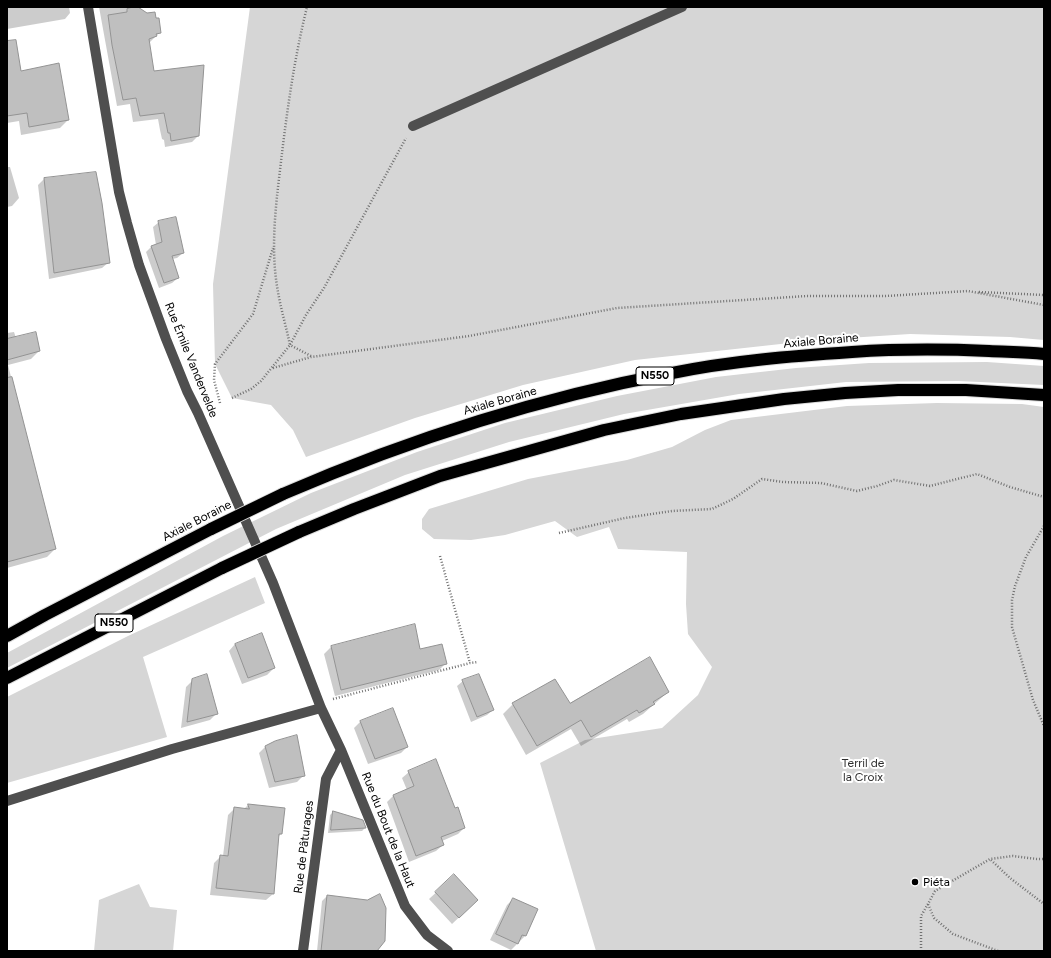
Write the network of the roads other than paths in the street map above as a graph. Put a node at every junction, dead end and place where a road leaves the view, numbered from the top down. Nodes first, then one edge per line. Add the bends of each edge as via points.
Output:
1 (88, 7) edge
2 (682, 7) edge
3 (414, 126) road end
4 (1044, 354) edge
5 (1044, 395) edge
6 (7, 636) edge
7 (7, 678) edge
8 (320, 705) junction
9 (341, 750) junction
10 (7, 801) edge
11 (303, 951) edge
12 (448, 951) edge

1 - 8 street, Rue Émile Vandervelde via 119,192 139,265 186,391 273,583
2 - 3 street
4 - 6 highway, Axiale Boraine / N550, bridge via 971,350 878,351 750,361 672,372 492,416 381,454 283,494 210,529
5 - 7 highway, N550, bridge via 966,390 845,393 682,414 604,430 440,476 354,509 222,568
8 - 9 street, Rue du Bout de la Haut
8 - 10 street
9 - 11 street, Rue de Pâturages via 326,779
9 - 12 street, Rue du Bout de la Haut via 405,906 427,934

